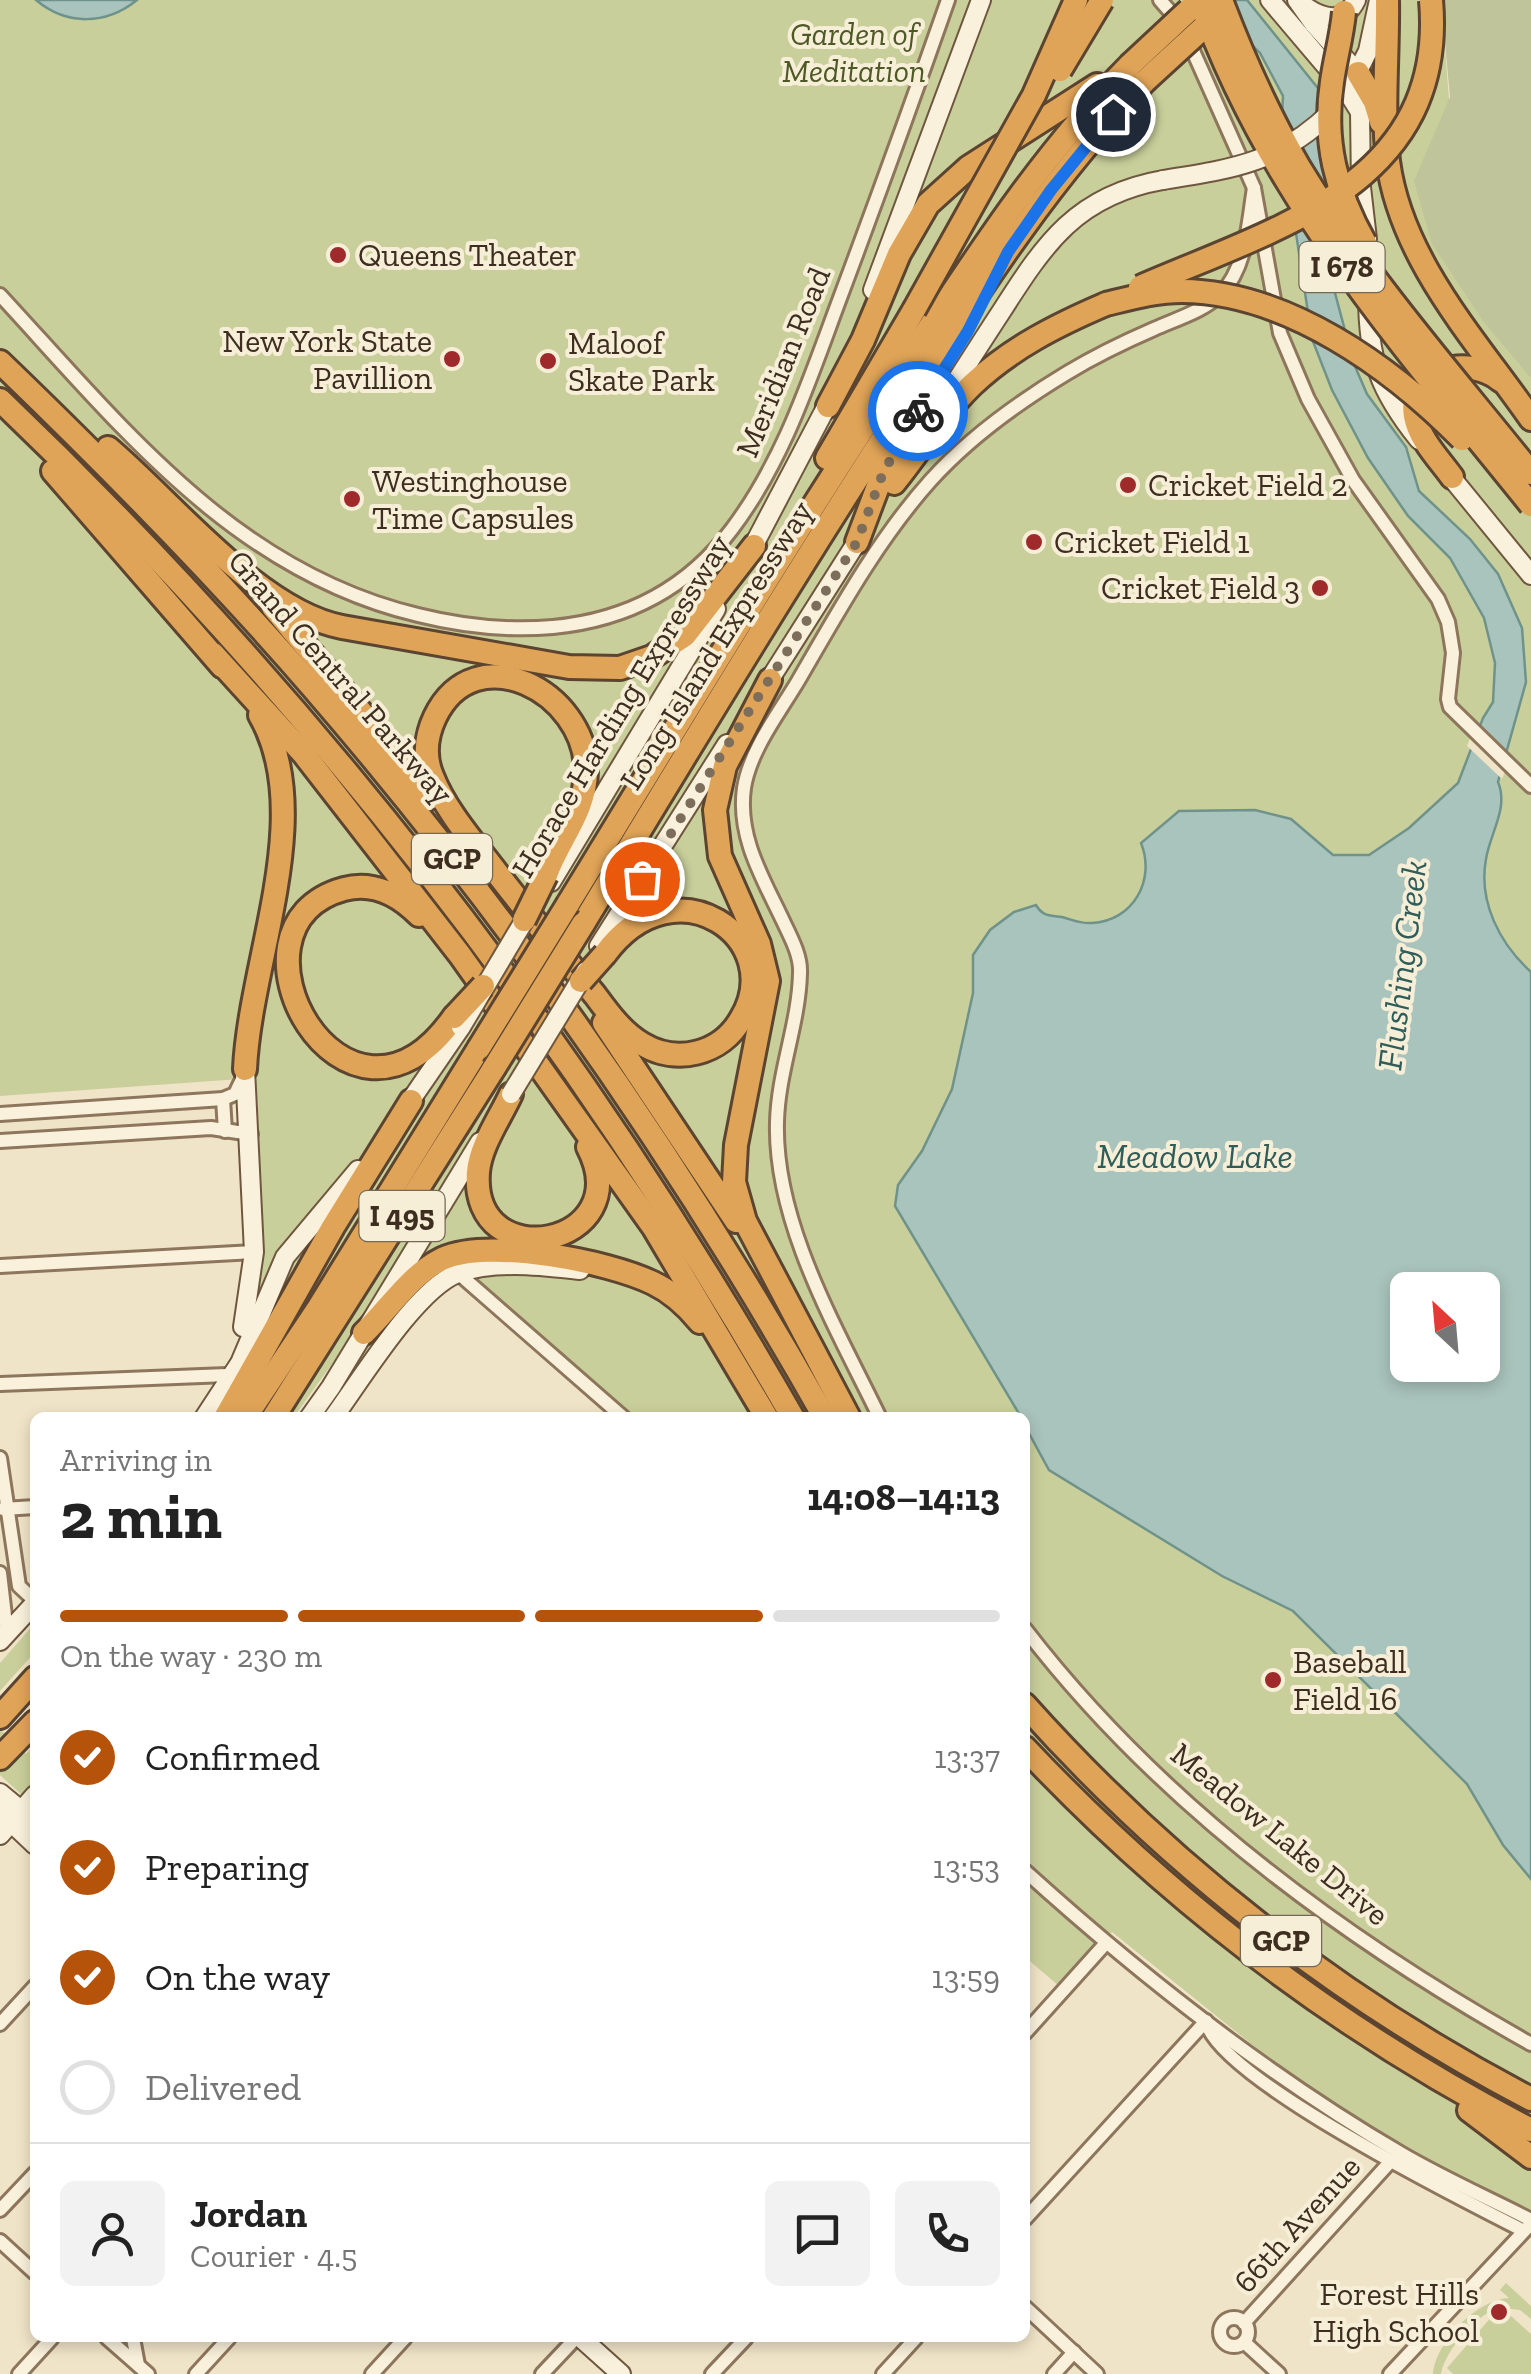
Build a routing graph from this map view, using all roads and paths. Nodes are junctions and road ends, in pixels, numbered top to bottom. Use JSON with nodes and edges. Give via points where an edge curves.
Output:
{"nodes":[{"id":1,"x":948,"y":0,"type":"edge"},
{"id":2,"x":981,"y":0,"type":"edge"},
{"id":3,"x":1076,"y":0,"type":"edge"},
{"id":4,"x":1102,"y":0,"type":"edge"},
{"id":5,"x":1160,"y":0,"type":"edge"},
{"id":6,"x":1200,"y":0,"type":"edge"},
{"id":7,"x":1221,"y":0,"type":"edge"},
{"id":8,"x":1236,"y":0,"type":"edge"},
{"id":9,"x":1270,"y":0,"type":"edge"},
{"id":10,"x":1343,"y":0,"type":"edge"},
{"id":11,"x":1356,"y":0,"type":"edge"},
{"id":12,"x":1379,"y":0,"type":"edge"},
{"id":13,"x":1387,"y":0,"type":"edge"},
{"id":14,"x":1431,"y":0,"type":"edge"},
{"id":15,"x":1297,"y":1,"type":"edge"},
{"id":16,"x":1137,"y":73,"type":"junction"},
{"id":17,"x":1352,"y":82,"type":"junction"},
{"id":18,"x":1387,"y":145,"type":"junction"},
{"id":19,"x":1254,"y":188,"type":"junction"},
{"id":20,"x":1008,"y":252,"type":"junction"},
{"id":21,"x":944,"y":260,"type":"junction"},
{"id":22,"x":1226,"y":286,"type":"junction"},
{"id":23,"x":0,"y":295,"type":"edge"},
{"id":24,"x":1274,"y":300,"type":"junction"},
{"id":25,"x":1106,"y":304,"type":"junction"},
{"id":26,"x":1415,"y":328,"type":"junction"},
{"id":27,"x":0,"y":359,"type":"edge"},
{"id":28,"x":0,"y":400,"type":"edge"},
{"id":29,"x":828,"y":406,"type":"junction"},
{"id":30,"x":0,"y":412,"type":"edge"},
{"id":31,"x":1528,"y":414,"type":"edge"},
{"id":32,"x":1531,"y":472,"type":"edge"},
{"id":33,"x":1452,"y":477,"type":"junction"},
{"id":34,"x":894,"y":484,"type":"junction"},
{"id":35,"x":1531,"y":507,"type":"edge"},
{"id":36,"x":857,"y":542,"type":"junction"},
{"id":37,"x":754,"y":546,"type":"junction"},
{"id":38,"x":220,"y":551,"type":"junction"},
{"id":39,"x":1531,"y":575,"type":"edge"},
{"id":40,"x":213,"y":654,"type":"junction"},
{"id":41,"x":770,"y":680,"type":"junction"},
{"id":42,"x":703,"y":684,"type":"junction"},
{"id":43,"x":1531,"y":786,"type":"edge"},
{"id":44,"x":469,"y":836,"type":"junction"},
{"id":45,"x":548,"y":878,"type":"junction"},
{"id":46,"x":524,"y":920,"type":"joint"},
{"id":47,"x":602,"y":950,"type":"junction"},
{"id":48,"x":564,"y":961,"type":"junction"},
{"id":49,"x":581,"y":981,"type":"joint"},
{"id":50,"x":485,"y":991,"type":"junction"},
{"id":51,"x":458,"y":1022,"type":"junction"},
{"id":52,"x":246,"y":1069,"type":"junction"},
{"id":53,"x":542,"y":1072,"type":"junction"},
{"id":54,"x":511,"y":1094,"type":"junction"},
{"id":55,"x":223,"y":1099,"type":"junction"},
{"id":56,"x":411,"y":1100,"type":"junction"},
{"id":57,"x":0,"y":1114,"type":"edge"},
{"id":58,"x":225,"y":1132,"type":"junction"},
{"id":59,"x":250,"y":1134,"type":"junction"},
{"id":60,"x":0,"y":1141,"type":"edge"},
{"id":61,"x":254,"y":1252,"type":"junction"},
{"id":62,"x":0,"y":1266,"type":"edge"},
{"id":63,"x":768,"y":1267,"type":"junction"},
{"id":64,"x":458,"y":1274,"type":"junction"},
{"id":65,"x":640,"y":1278,"type":"junction"},
{"id":66,"x":364,"y":1333,"type":"junction"},
{"id":67,"x":227,"y":1374,"type":"junction"},
{"id":68,"x":0,"y":1384,"type":"edge"},
{"id":69,"x":221,"y":1394,"type":"junction"},
{"id":70,"x":762,"y":1410,"type":"edge"},
{"id":71,"x":208,"y":1412,"type":"edge"},
{"id":72,"x":228,"y":1412,"type":"edge"},
{"id":73,"x":249,"y":1412,"type":"edge"},
{"id":74,"x":277,"y":1412,"type":"edge"},
{"id":75,"x":313,"y":1412,"type":"edge"},
{"id":76,"x":338,"y":1412,"type":"edge"},
{"id":77,"x":617,"y":1412,"type":"edge"},
{"id":78,"x":788,"y":1412,"type":"edge"},
{"id":79,"x":822,"y":1412,"type":"edge"},
{"id":80,"x":846,"y":1412,"type":"edge"},
{"id":81,"x":877,"y":1412,"type":"edge"},
{"id":82,"x":0,"y":1458,"type":"edge"},
{"id":83,"x":30,"y":1507,"type":"edge"},
{"id":84,"x":4,"y":1509,"type":"edge"},
{"id":85,"x":1,"y":1578,"type":"edge"},
{"id":86,"x":19,"y":1586,"type":"junction"},
{"id":87,"x":30,"y":1597,"type":"edge"},
{"id":88,"x":30,"y":1607,"type":"edge"},
{"id":89,"x":2,"y":1635,"type":"edge"},
{"id":90,"x":1030,"y":1635,"type":"edge"},
{"id":91,"x":30,"y":1684,"type":"edge"},
{"id":92,"x":1030,"y":1710,"type":"edge"},
{"id":93,"x":0,"y":1717,"type":"edge"},
{"id":94,"x":30,"y":1727,"type":"edge"},
{"id":95,"x":6,"y":1751,"type":"edge"},
{"id":96,"x":1030,"y":1753,"type":"edge"},
{"id":97,"x":0,"y":1793,"type":"edge"},
{"id":98,"x":14,"y":1820,"type":"edge"},
{"id":99,"x":1030,"y":1875,"type":"edge"},
{"id":100,"x":1106,"y":1943,"type":"junction"},
{"id":101,"x":30,"y":1991,"type":"edge"},
{"id":102,"x":1206,"y":2021,"type":"junction"},
{"id":103,"x":0,"y":2024,"type":"edge"},
{"id":104,"x":1030,"y":2027,"type":"edge"},
{"id":105,"x":1531,"y":2044,"type":"edge"},
{"id":106,"x":1442,"y":2049,"type":"junction"},
{"id":107,"x":1394,"y":2053,"type":"junction"},
{"id":108,"x":1531,"y":2084,"type":"edge"},
{"id":109,"x":1531,"y":2099,"type":"edge"},
{"id":110,"x":1531,"y":2130,"type":"edge"},
{"id":111,"x":1531,"y":2156,"type":"edge"},
{"id":112,"x":1390,"y":2162,"type":"junction"},
{"id":113,"x":30,"y":2178,"type":"edge"},
{"id":114,"x":0,"y":2210,"type":"edge"},
{"id":115,"x":1030,"y":2214,"type":"edge"},
{"id":116,"x":1528,"y":2225,"type":"edge"},
{"id":117,"x":0,"y":2242,"type":"edge"},
{"id":118,"x":30,"y":2269,"type":"edge"},
{"id":119,"x":1030,"y":2312,"type":"edge"},
{"id":120,"x":1244,"y":2323,"type":"junction"},
{"id":121,"x":48,"y":2342,"type":"edge"},
{"id":122,"x":112,"y":2342,"type":"edge"},
{"id":123,"x":134,"y":2342,"type":"edge"},
{"id":124,"x":225,"y":2342,"type":"edge"},
{"id":125,"x":402,"y":2342,"type":"edge"},
{"id":126,"x":574,"y":2342,"type":"edge"},
{"id":127,"x":583,"y":2342,"type":"edge"},
{"id":128,"x":742,"y":2342,"type":"edge"},
{"id":129,"x":912,"y":2342,"type":"edge"},
{"id":130,"x":1244,"y":2342,"type":"junction"},
{"id":131,"x":1074,"y":2352,"type":"junction"},
{"id":132,"x":143,"y":2370,"type":"edge"},
{"id":133,"x":19,"y":2374,"type":"edge"},
{"id":134,"x":196,"y":2374,"type":"edge"},
{"id":135,"x":372,"y":2374,"type":"edge"},
{"id":136,"x":542,"y":2374,"type":"edge"},
{"id":137,"x":620,"y":2374,"type":"edge"},
{"id":138,"x":712,"y":2374,"type":"edge"},
{"id":139,"x":883,"y":2374,"type":"edge"},
{"id":140,"x":1054,"y":2374,"type":"edge"},
{"id":141,"x":1098,"y":2374,"type":"edge"},
{"id":142,"x":1279,"y":2374,"type":"edge"},
{"id":143,"x":1390,"y":2374,"type":"edge"}],
"edges":[{"from":1,"to":23,"type":"street","name":"Meridian Road","via":[[804,394],[767,476],[695,571],[616,615],[543,628],[470,625],[389,608],[290,566],[182,486]]},
{"from":2,"to":29,"type":"main road","name":"Horace Harding Expressway"},
{"from":3,"to":21,"type":"highway","bridge":true,"via":[[1040,84]]},
{"from":4,"to":21,"type":"highway","bridge":true},
{"from":5,"to":19,"type":"street","via":[[1181,24]]},
{"from":6,"to":16,"type":"highway","name":"Long Island Expressway","number":"I 495","bridge":true},
{"from":6,"to":35,"type":"highway","number":"I 678","bridge":true,"via":[[1239,96],[1300,206]]},
{"from":7,"to":26,"type":"highway","number":"I 678","bridge":true,"via":[[1298,164]]},
{"from":8,"to":16,"type":"highway","name":"Long Island Expressway","number":"I 495","bridge":true},
{"from":9,"to":17,"type":"main road"},
{"from":10,"to":26,"type":"highway","bridge":true,"via":[[1329,107],[1335,174],[1352,220]]},
{"from":11,"to":15,"type":"main road","via":[[1348,12],[1330,18]]},
{"from":12,"to":17,"type":"main road","via":[[1368,51]]},
{"from":13,"to":18,"type":"highway"},
{"from":14,"to":25,"type":"highway","bridge":true,"via":[[1420,90],[1400,132],[1370,170],[1306,214]]},
{"from":15,"to":17,"type":"main road"},
{"from":16,"to":20,"type":"highway","name":"Long Island Expressway","number":"I 495"},
{"from":16,"to":29,"type":"highway","via":[[969,166],[937,194],[898,254],[864,340]]},
{"from":16,"to":42,"type":"highway","name":"Long Island Expressway","number":"I 495","via":[[1055,147],[986,242]]},
{"from":17,"to":18,"type":"highway","via":[[1375,102]]},
{"from":17,"to":33,"type":"main road","via":[[1361,120],[1374,367],[1398,412]]},
{"from":17,"to":34,"type":"main road","bridge":true,"via":[[1332,112],[1294,143],[1256,162],[1132,186],[1056,232]]},
{"from":18,"to":31,"type":"highway","via":[[1397,201],[1415,248]]},
{"from":19,"to":22,"type":"street","via":[[1244,252]]},
{"from":19,"to":24,"type":"street"},
{"from":20,"to":36,"type":"highway","via":[[891,456]]},
{"from":20,"to":74,"type":"highway","name":"Long Island Expressway","number":"I 495","bridge":true,"via":[[870,458]]},
{"from":21,"to":42,"type":"highway","bridge":true,"via":[[737,606]]},
{"from":22,"to":24,"type":"street"},
{"from":22,"to":81,"type":"street","via":[[1202,307],[1103,352],[1030,396],[934,477],[884,541],[768,731],[745,782],[748,844],[800,964],[777,1120],[778,1166],[799,1241]]},
{"from":24,"to":43,"type":"street","via":[[1280,334],[1316,413],[1448,622],[1450,707]]},
{"from":25,"to":34,"type":"highway","via":[[1038,336],[984,375]]},
{"from":25,"to":35,"type":"highway","bridge":true,"via":[[1199,292],[1253,304],[1320,332],[1403,384]]},
{"from":26,"to":32,"type":"highway","number":"I 678","bridge":true},
{"from":27,"to":38,"type":"highway"},
{"from":27,"to":79,"type":"highway","name":"Grand Central Parkway","number":"GCP","via":[[236,600],[434,836],[642,1118]]},
{"from":28,"to":78,"type":"highway","name":"Grand Central Parkway","number":"GCP","via":[[219,624],[392,828],[599,1105],[684,1233]]},
{"from":29,"to":37,"type":"main road","name":"Horace Harding Expressway"},
{"from":30,"to":40,"type":"highway"},
{"from":31,"to":33,"type":"highway","via":[[1486,370],[1458,366],[1431,377],[1416,398],[1415,414]]},
{"from":33,"to":39,"type":"main road"},
{"from":34,"to":36,"type":"main road"},
{"from":36,"to":41,"type":"main road"},
{"from":37,"to":38,"type":"highway","via":[[684,635],[641,662],[598,670],[316,622]]},
{"from":37,"to":45,"type":"main road","name":"Horace Harding Expressway"},
{"from":38,"to":44,"type":"highway"},
{"from":40,"to":50,"type":"highway","via":[[354,816]]},
{"from":40,"to":52,"type":"highway","via":[[264,723],[284,790]]},
{"from":41,"to":47,"type":"main road"},
{"from":41,"to":63,"type":"highway","via":[[725,766],[714,819],[720,856],[767,972],[733,1172],[745,1221]]},
{"from":42,"to":73,"type":"highway","name":"Long Island Expressway","number":"I 495","bridge":true},
{"from":44,"to":45,"type":"highway","via":[[431,775],[432,724],[448,698],[476,680],[528,682],[566,714],[586,757],[581,806]]},
{"from":44,"to":48,"type":"highway"},
{"from":45,"to":46,"type":"highway","bridge":true},
{"from":46,"to":50,"type":"main road","name":"Horace Harding Expressway","bridge":true},
{"from":47,"to":48,"type":"highway","via":[[645,917],[673,910],[702,913],[728,928],[747,958],[747,1009],[731,1033],[708,1049],[662,1052],[623,1030]]},
{"from":47,"to":49,"type":"highway","bridge":true},
{"from":48,"to":63,"type":"highway"},
{"from":49,"to":54,"type":"main road","bridge":true},
{"from":50,"to":51,"type":"highway","bridge":true},
{"from":50,"to":51,"type":"highway","via":[[420,916],[389,892],[370,886],[340,890],[303,916],[290,946],[292,992],[304,1022],[330,1052],[368,1066],[398,1063]]},
{"from":50,"to":53,"type":"highway"},
{"from":51,"to":56,"type":"main road"},
{"from":52,"to":55,"type":"street","via":[[239,1088]]},
{"from":52,"to":59,"type":"main road"},
{"from":53,"to":54,"type":"highway","via":[[590,1150],[597,1176],[589,1211],[560,1236],[516,1236],[492,1220],[482,1203],[480,1164]]},
{"from":53,"to":70,"type":"highway","via":[[669,1251]]},
{"from":54,"to":66,"type":"main road"},
{"from":55,"to":57,"type":"street"},
{"from":55,"to":58,"type":"street"},
{"from":56,"to":69,"type":"main road","via":[[285,1257]]},
{"from":56,"to":72,"type":"highway"},
{"from":58,"to":59,"type":"street"},
{"from":58,"to":60,"type":"street"},
{"from":59,"to":61,"type":"main road"},
{"from":61,"to":62,"type":"street"},
{"from":61,"to":67,"type":"main road","via":[[245,1322]]},
{"from":63,"to":80,"type":"highway"},
{"from":64,"to":65,"type":"main road","via":[[514,1266]]},
{"from":64,"to":76,"type":"main road","via":[[423,1299]]},
{"from":64,"to":77,"type":"street"},
{"from":65,"to":66,"type":"highway","via":[[516,1251],[470,1251],[428,1267]]},
{"from":65,"to":70,"type":"highway","via":[[690,1310]]},
{"from":66,"to":75,"type":"main road"},
{"from":67,"to":68,"type":"street"},
{"from":67,"to":69,"type":"main road"},
{"from":69,"to":71,"type":"main road"},
{"from":82,"to":84,"type":"street"},
{"from":83,"to":84,"type":"street"},
{"from":84,"to":86,"type":"street"},
{"from":85,"to":86,"type":"street"},
{"from":85,"to":89,"type":"street"},
{"from":86,"to":87,"type":"street"},
{"from":88,"to":89,"type":"main road"},
{"from":90,"to":105,"type":"street","name":"Meadow Lake Drive","via":[[1124,1740],[1265,1866],[1452,2000]]},
{"from":91,"to":93,"type":"highway"},
{"from":92,"to":106,"type":"highway","number":"GCP","via":[[1124,1808],[1224,1896],[1320,1970]]},
{"from":94,"to":95,"type":"highway"},
{"from":96,"to":107,"type":"highway","number":"GCP","via":[[1191,1905]]},
{"from":97,"to":98,"type":"main road"},
{"from":99,"to":100,"type":"street"},
{"from":100,"to":102,"type":"street"},
{"from":100,"to":104,"type":"street"},
{"from":101,"to":103,"type":"street"},
{"from":102,"to":112,"type":"street","via":[[1227,2055]]},
{"from":102,"to":115,"type":"street"},
{"from":102,"to":116,"type":"street","via":[[1403,2155]]},
{"from":106,"to":108,"type":"highway"},
{"from":106,"to":109,"type":"highway","number":"GCP"},
{"from":107,"to":110,"type":"highway","number":"GCP"},
{"from":107,"to":111,"type":"highway"},
{"from":112,"to":116,"type":"street"},
{"from":112,"to":120,"type":"street","name":"66th Avenue"},
{"from":113,"to":114,"type":"street"},
{"from":116,"to":143,"type":"street"},
{"from":117,"to":118,"type":"street"},
{"from":119,"to":131,"type":"street"},
{"from":120,"to":130,"type":"street"},
{"from":120,"to":130,"type":"street","via":[[1227,2320],[1220,2332],[1231,2346]]},
{"from":121,"to":133,"type":"street"},
{"from":122,"to":132,"type":"street"},
{"from":123,"to":132,"type":"street"},
{"from":124,"to":134,"type":"street"},
{"from":125,"to":135,"type":"street"},
{"from":126,"to":136,"type":"street"},
{"from":127,"to":137,"type":"main road"},
{"from":128,"to":138,"type":"street"},
{"from":129,"to":139,"type":"street"},
{"from":130,"to":142,"type":"street"},
{"from":131,"to":140,"type":"street"},
{"from":131,"to":141,"type":"street"}]}
